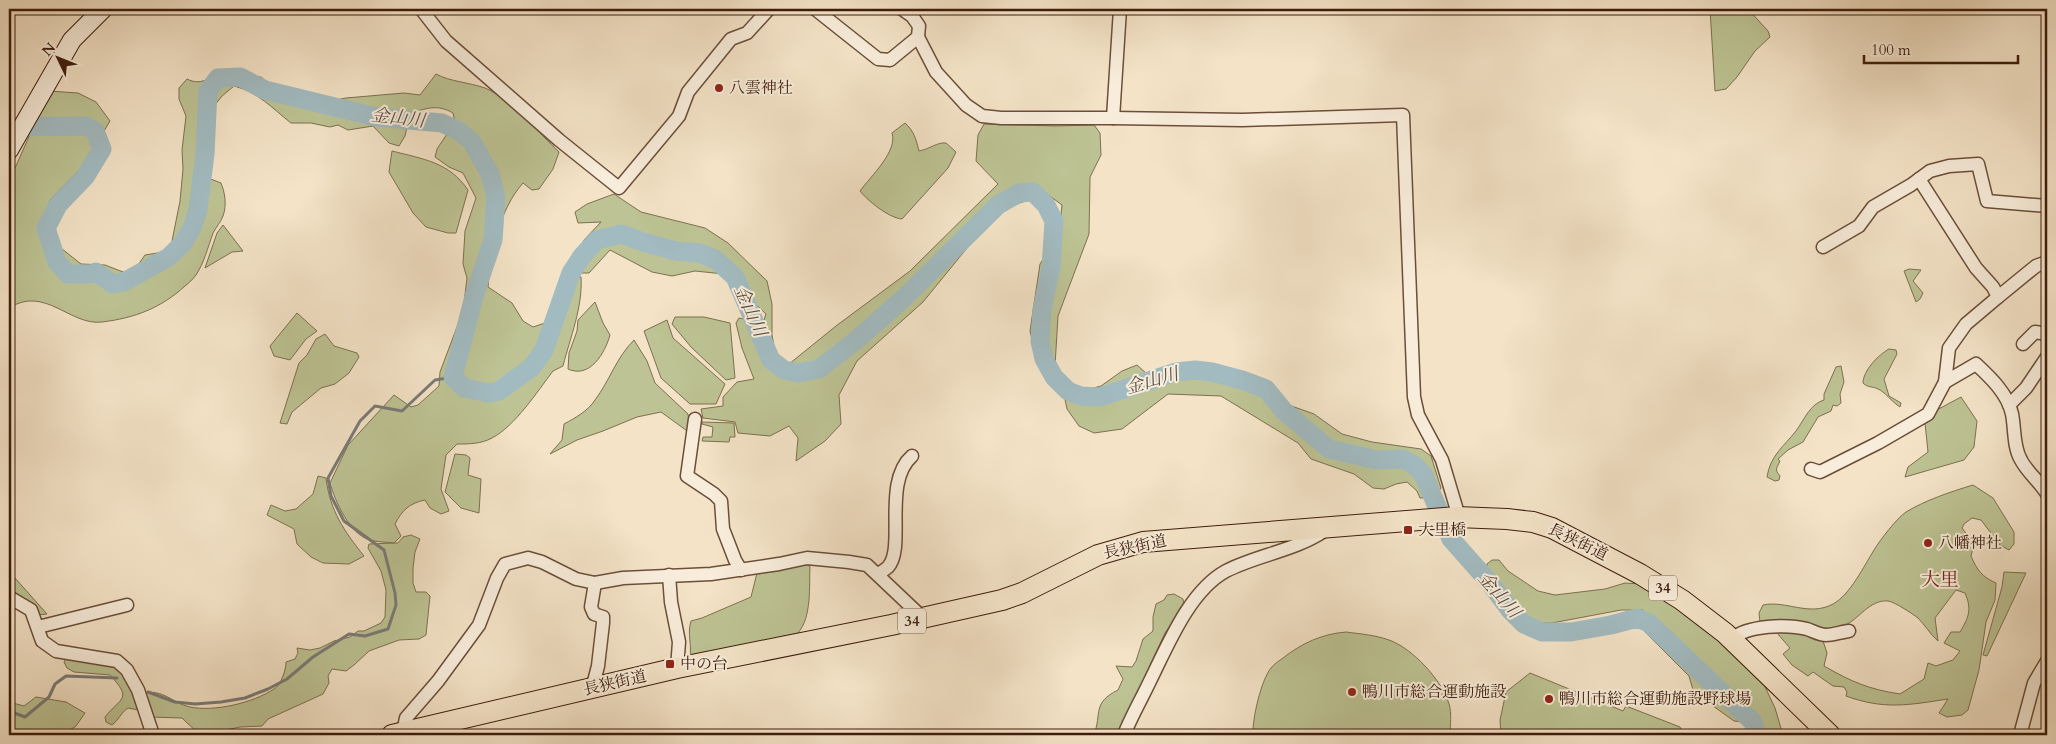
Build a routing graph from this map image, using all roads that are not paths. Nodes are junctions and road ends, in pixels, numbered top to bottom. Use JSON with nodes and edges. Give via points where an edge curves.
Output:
{"nodes":[{"id":1,"x":103,"y":9,"type":"edge"},
{"id":2,"x":420,"y":9,"type":"edge"},
{"id":3,"x":769,"y":9,"type":"edge"},
{"id":4,"x":815,"y":9,"type":"edge"},
{"id":5,"x":902,"y":9,"type":"edge"},
{"id":6,"x":1120,"y":9,"type":"edge"},
{"id":7,"x":918,"y":37,"type":"junction"},
{"id":8,"x":1113,"y":118,"type":"junction"},
{"id":9,"x":13,"y":142,"type":"edge"},
{"id":10,"x":1919,"y":179,"type":"junction"},
{"id":11,"x":2047,"y":206,"type":"edge"},
{"id":12,"x":1823,"y":247,"type":"dead end"},
{"id":13,"x":2047,"y":262,"type":"edge"},
{"id":14,"x":1998,"y":297,"type":"junction"},
{"id":15,"x":2047,"y":334,"type":"edge"},
{"id":16,"x":2023,"y":344,"type":"dead end"},
{"id":17,"x":2047,"y":357,"type":"edge"},
{"id":18,"x":1945,"y":382,"type":"junction"},
{"id":19,"x":2009,"y":405,"type":"junction"},
{"id":20,"x":695,"y":419,"type":"dead end"},
{"id":21,"x":912,"y":456,"type":"dead end"},
{"id":22,"x":1811,"y":469,"type":"dead end"},
{"id":23,"x":2047,"y":494,"type":"edge"},
{"id":24,"x":1458,"y":517,"type":"junction"},
{"id":25,"x":1331,"y":527,"type":"junction"},
{"id":26,"x":741,"y":570,"type":"junction"},
{"id":27,"x":878,"y":574,"type":"junction"},
{"id":28,"x":669,"y":576,"type":"junction"},
{"id":29,"x":594,"y":583,"type":"junction"},
{"id":30,"x":9,"y":597,"type":"edge"},
{"id":31,"x":127,"y":605,"type":"dead end"},
{"id":32,"x":923,"y":618,"type":"junction"},
{"id":33,"x":38,"y":627,"type":"junction"},
{"id":34,"x":1849,"y":631,"type":"dead end"},
{"id":35,"x":1732,"y":639,"type":"junction"},
{"id":36,"x":2047,"y":662,"type":"edge"},
{"id":37,"x":677,"y":668,"type":"junction"},
{"id":38,"x":592,"y":689,"type":"junction"},
{"id":39,"x":397,"y":734,"type":"edge"},
{"id":40,"x":153,"y":735,"type":"edge"},
{"id":41,"x":1124,"y":735,"type":"edge"},
{"id":42,"x":1830,"y":735,"type":"edge"},
{"id":43,"x":2020,"y":735,"type":"edge"}],
"edges":[{"from":1,"to":9,"type":"main road","via":[[72,40]]},
{"from":2,"to":3,"type":"street","via":[[446,41],[619,188],[679,116],[688,92],[731,39],[747,33]]},
{"from":4,"to":7,"type":"street","via":[[878,59],[890,60]]},
{"from":5,"to":7,"type":"street","via":[[919,26]]},
{"from":6,"to":8,"type":"street"},
{"from":7,"to":8,"type":"street","via":[[936,72],[966,105],[982,116]]},
{"from":8,"to":24,"type":"street","via":[[1242,120],[1403,115],[1414,397],[1418,415],[1442,460]]},
{"from":10,"to":11,"type":"street","via":[[1930,171],[1949,166],[1978,164],[1987,202]]},
{"from":10,"to":12,"type":"street","via":[[1873,207],[1859,226]]},
{"from":10,"to":14,"type":"street"},
{"from":13,"to":14,"type":"street","via":[[2036,266]]},
{"from":14,"to":18,"type":"street","via":[[1966,324],[1949,348]]},
{"from":15,"to":16,"type":"street","via":[[2035,332]]},
{"from":17,"to":19,"type":"street","via":[[2026,388]]},
{"from":18,"to":19,"type":"street","via":[[1976,364]]},
{"from":18,"to":22,"type":"street","via":[[1928,414],[1820,472]]},
{"from":19,"to":23,"type":"street","via":[[2021,460]]},
{"from":20,"to":26,"type":"street","via":[[686,476],[721,501],[723,529]]},
{"from":21,"to":27,"type":"street","via":[[903,467],[896,496],[892,558],[888,567]]},
{"from":24,"to":25,"type":"main road","name":"長狭街道","number":"34"},
{"from":24,"to":35,"type":"main road","name":"長狭街道","number":"34","via":[[1524,521],[1557,529],[1682,600]]},
{"from":25,"to":32,"type":"main road","name":"長狭街道","number":"34","via":[[1159,540],[1126,546],[1090,558],[1012,597]]},
{"from":25,"to":41,"type":"street","via":[[1289,549],[1234,567],[1205,587],[1174,633]]},
{"from":26,"to":27,"type":"street","via":[[807,558],[867,565]]},
{"from":26,"to":28,"type":"street"},
{"from":27,"to":32,"type":"street"},
{"from":28,"to":29,"type":"street"},
{"from":28,"to":37,"type":"street","via":[[679,642]]},
{"from":29,"to":38,"type":"street","via":[[591,607],[594,614],[603,617],[603,623]]},
{"from":29,"to":39,"type":"street","via":[[576,579],[528,558],[505,564],[480,625],[406,718]]},
{"from":30,"to":33,"type":"street","via":[[30,610]]},
{"from":31,"to":33,"type":"street"},
{"from":32,"to":37,"type":"main road","name":"長狭街道","number":"34"},
{"from":33,"to":40,"type":"street","via":[[42,641],[57,652],[116,660],[127,670],[138,690]]},
{"from":34,"to":35,"type":"street","via":[[1824,635],[1785,626],[1748,630]]},
{"from":35,"to":42,"type":"main road","name":"長狭街道","number":"34"},
{"from":36,"to":43,"type":"street","via":[[2034,683]]},
{"from":37,"to":38,"type":"main road","name":"長狭街道","number":"34"},
{"from":38,"to":39,"type":"main road","name":"長狭街道","number":"34"}]}
